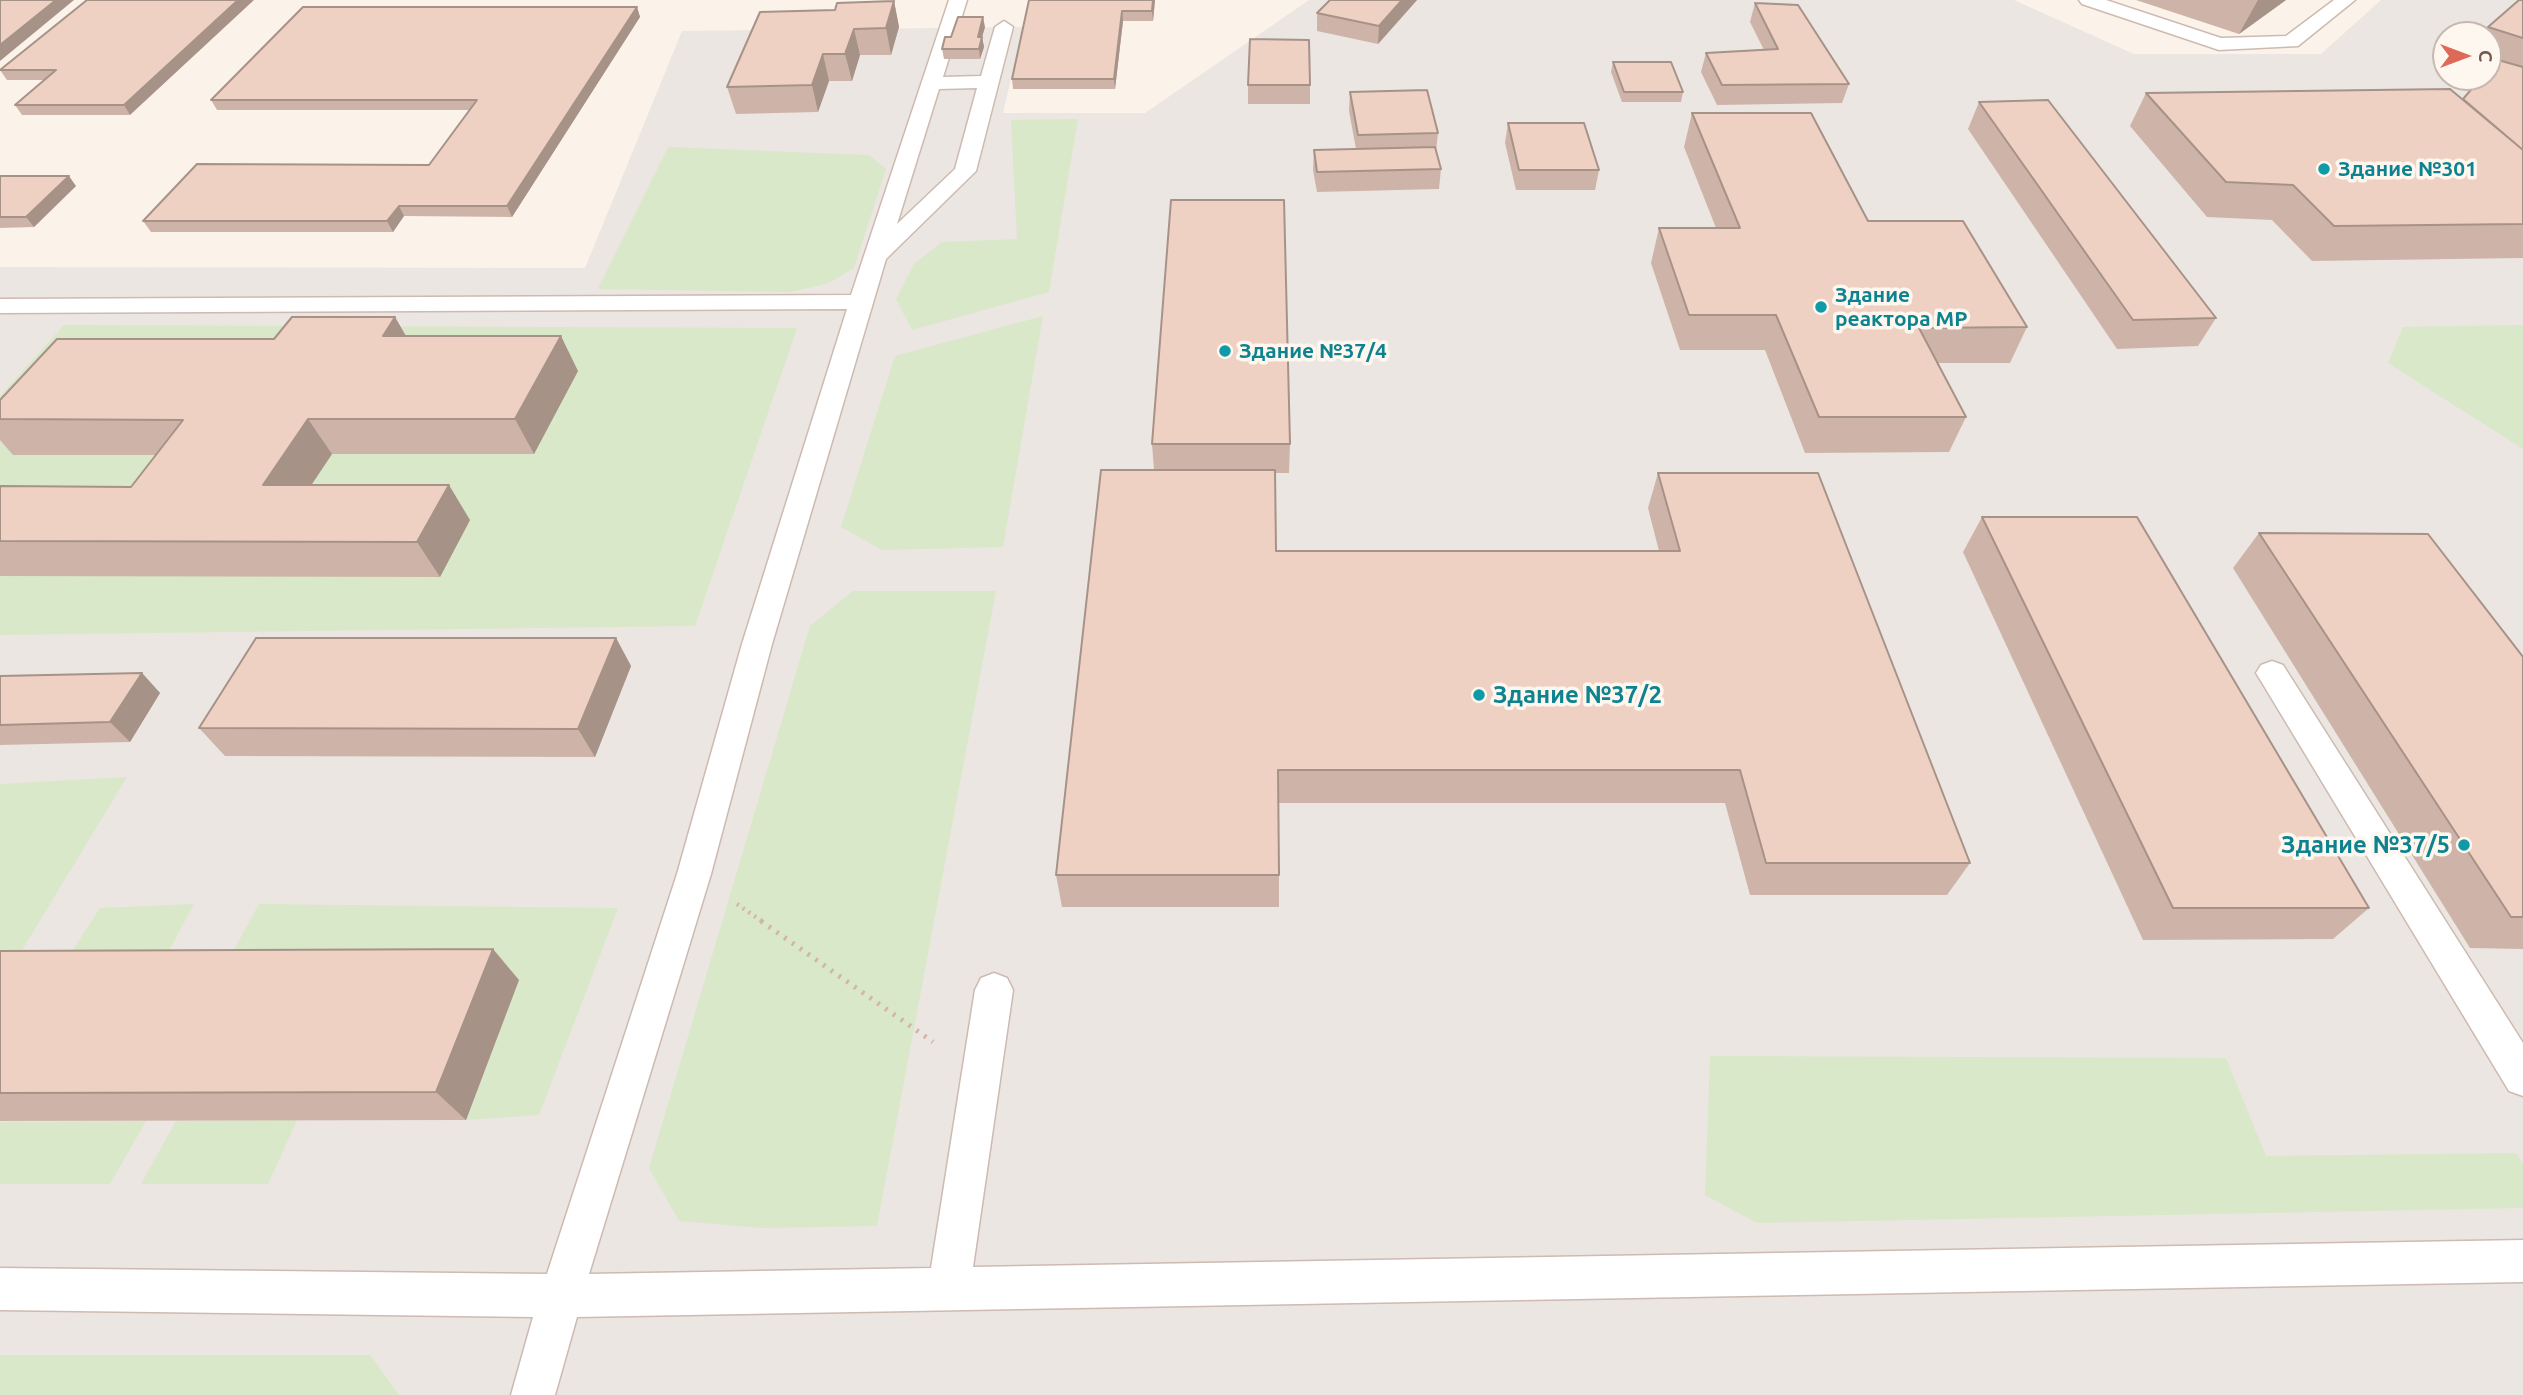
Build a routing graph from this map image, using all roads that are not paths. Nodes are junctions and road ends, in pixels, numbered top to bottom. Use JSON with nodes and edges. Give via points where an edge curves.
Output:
{"nodes":[{"id":1,"x":958,"y":0,"type":"edge"},
{"id":2,"x":2088,"y":0,"type":"edge"},
{"id":3,"x":2346,"y":0,"type":"edge"},
{"id":4,"x":1004,"y":27,"type":"dead end"},
{"id":5,"x":989,"y":82,"type":"junction"},
{"id":6,"x":927,"y":98,"type":"junction"},
{"id":7,"x":875,"y":258,"type":"junction"},
{"id":8,"x":861,"y":302,"type":"junction"},
{"id":9,"x":0,"y":306,"type":"edge"},
{"id":10,"x":2272,"y":673,"type":"dead end"},
{"id":11,"x":994,"y":990,"type":"dead end"},
{"id":12,"x":2518,"y":1061,"type":"edge"},
{"id":13,"x":2523,"y":1261,"type":"edge"},
{"id":14,"x":0,"y":1289,"type":"edge"},
{"id":15,"x":949,"y":1289,"type":"junction"},
{"id":16,"x":561,"y":1296,"type":"junction"},
{"id":17,"x":533,"y":1395,"type":"edge"}],
"edges":[{"from":1,"to":6,"type":"lane"},
{"from":2,"to":3,"type":"lane","via":[[2218,44],[2291,42]]},
{"from":4,"to":5,"type":"lane"},
{"from":5,"to":6,"type":"lane"},
{"from":5,"to":7,"type":"lane","via":[[965,171]]},
{"from":6,"to":7,"type":"lane"},
{"from":7,"to":8,"type":"lane"},
{"from":8,"to":9,"type":"lane"},
{"from":8,"to":16,"type":"lane","via":[[757,644],[694,874]]},
{"from":10,"to":12,"type":"lane"},
{"from":11,"to":15,"type":"lane"},
{"from":13,"to":15,"type":"lane"},
{"from":14,"to":16,"type":"lane"},
{"from":15,"to":16,"type":"lane"},
{"from":16,"to":17,"type":"lane"}]}
